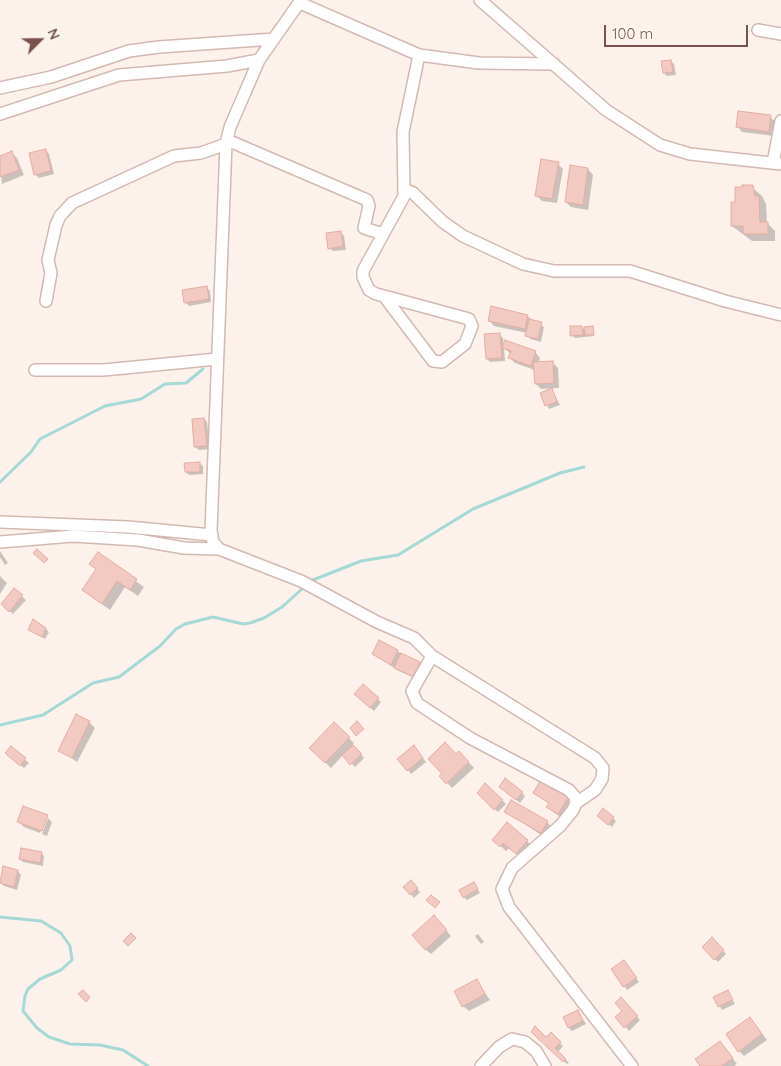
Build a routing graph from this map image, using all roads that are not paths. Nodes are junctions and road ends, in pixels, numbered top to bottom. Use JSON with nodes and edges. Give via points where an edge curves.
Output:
{"nodes":[{"id":1,"x":480,"y":0,"type":"edge"},
{"id":2,"x":301,"y":2,"type":"edge"},
{"id":3,"x":758,"y":30,"type":"dead end"},
{"id":4,"x":781,"y":34,"type":"edge"},
{"id":5,"x":274,"y":40,"type":"junction"},
{"id":6,"x":419,"y":55,"type":"junction"},
{"id":7,"x":260,"y":60,"type":"junction"},
{"id":8,"x":554,"y":64,"type":"junction"},
{"id":9,"x":0,"y":88,"type":"edge"},
{"id":10,"x":0,"y":114,"type":"edge"},
{"id":11,"x":781,"y":120,"type":"edge"},
{"id":12,"x":226,"y":142,"type":"junction"},
{"id":13,"x":777,"y":164,"type":"edge"},
{"id":14,"x":404,"y":189,"type":"junction"},
{"id":15,"x":383,"y":234,"type":"junction"},
{"id":16,"x":384,"y":296,"type":"junction"},
{"id":17,"x":46,"y":301,"type":"dead end"},
{"id":18,"x":781,"y":315,"type":"edge"},
{"id":19,"x":217,"y":359,"type":"junction"},
{"id":20,"x":35,"y":370,"type":"dead end"},
{"id":21,"x":0,"y":522,"type":"edge"},
{"id":22,"x":212,"y":536,"type":"junction"},
{"id":23,"x":0,"y":542,"type":"edge"},
{"id":24,"x":219,"y":549,"type":"junction"},
{"id":25,"x":432,"y":656,"type":"junction"},
{"id":26,"x":576,"y":803,"type":"junction"},
{"id":27,"x":481,"y":1066,"type":"edge"},
{"id":28,"x":545,"y":1066,"type":"edge"},
{"id":29,"x":632,"y":1066,"type":"edge"}],
"edges":[{"from":1,"to":8,"type":"street"},
{"from":2,"to":5,"type":"street"},
{"from":2,"to":6,"type":"street"},
{"from":3,"to":4,"type":"street"},
{"from":5,"to":7,"type":"street"},
{"from":5,"to":9,"type":"street","via":[[129,52],[51,77]]},
{"from":6,"to":8,"type":"street","via":[[479,63]]},
{"from":6,"to":14,"type":"street","via":[[402,132]]},
{"from":7,"to":10,"type":"street","via":[[119,75]]},
{"from":7,"to":12,"type":"street"},
{"from":8,"to":13,"type":"street","via":[[606,110],[660,145],[690,154]]},
{"from":11,"to":13,"type":"street"},
{"from":12,"to":15,"type":"street","via":[[367,200],[370,206],[364,228]]},
{"from":12,"to":17,"type":"street","via":[[201,153],[174,156],[72,203],[60,216],[54,233],[48,260],[51,272]]},
{"from":12,"to":19,"type":"street"},
{"from":14,"to":15,"type":"street","via":[[404,196]]},
{"from":14,"to":18,"type":"street","via":[[463,236],[523,264],[554,271],[630,271]]},
{"from":15,"to":16,"type":"street","via":[[363,271],[363,277],[369,290]]},
{"from":16,"to":16,"type":"street","via":[[469,319],[472,326],[464,344],[442,362],[433,361]]},
{"from":19,"to":20,"type":"street","via":[[104,370]]},
{"from":19,"to":22,"type":"street"},
{"from":21,"to":22,"type":"street","via":[[128,527]]},
{"from":22,"to":24,"type":"street"},
{"from":23,"to":24,"type":"street","via":[[73,536]]},
{"from":24,"to":25,"type":"street","via":[[315,588],[414,638]]},
{"from":25,"to":26,"type":"street","via":[[412,691],[417,703],[470,738],[569,790]]},
{"from":25,"to":26,"type":"street","via":[[595,758],[603,768],[602,779],[595,790]]},
{"from":26,"to":29,"type":"street","via":[[560,826],[512,868],[502,888],[509,907]]},
{"from":27,"to":28,"type":"street","via":[[499,1046],[512,1039],[525,1042],[536,1051]]}]}
